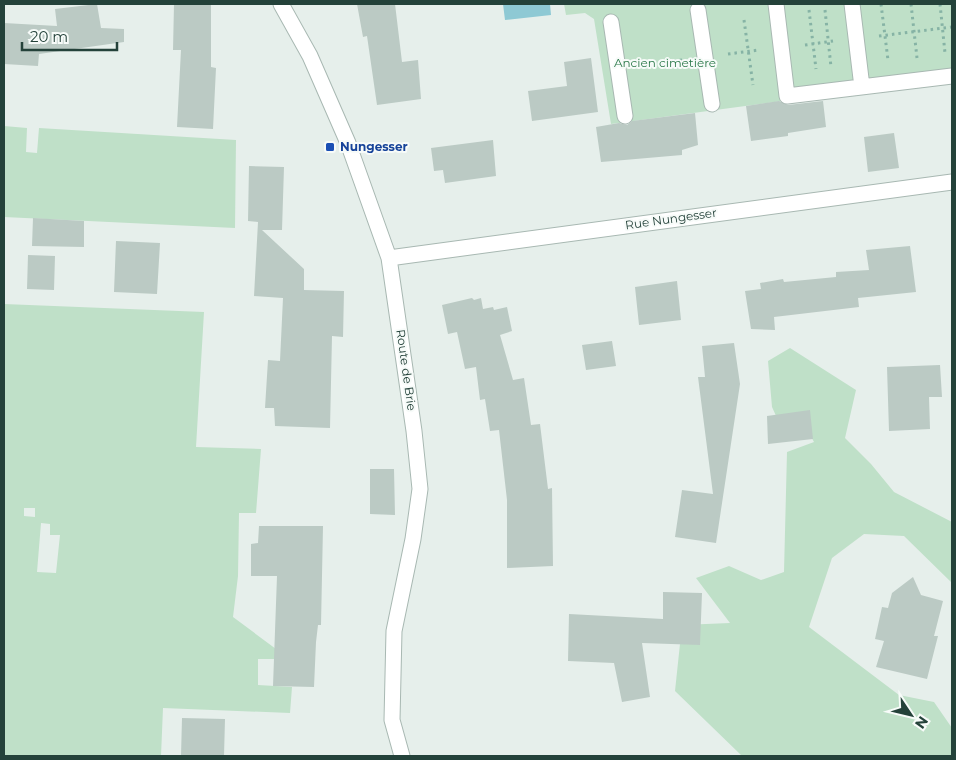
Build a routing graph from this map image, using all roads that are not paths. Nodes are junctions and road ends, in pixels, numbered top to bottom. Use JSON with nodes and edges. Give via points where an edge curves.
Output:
{"nodes":[{"id":1,"x":281,"y":4,"type":"edge"},
{"id":2,"x":776,"y":4,"type":"edge"},
{"id":3,"x":852,"y":4,"type":"edge"},
{"id":4,"x":698,"y":10,"type":"dead end"},
{"id":5,"x":611,"y":22,"type":"dead end"},
{"id":6,"x":952,"y":76,"type":"edge"},
{"id":7,"x":862,"y":87,"type":"junction"},
{"id":8,"x":712,"y":104,"type":"dead end"},
{"id":9,"x":625,"y":116,"type":"dead end"},
{"id":10,"x":952,"y":182,"type":"edge"},
{"id":11,"x":389,"y":258,"type":"junction"},
{"id":12,"x":402,"y":756,"type":"edge"}],
"edges":[{"from":1,"to":11,"type":"street","name":"Route de Brie","via":[[310,56],[348,143]]},
{"from":2,"to":7,"type":"street","via":[[786,96]]},
{"from":3,"to":7,"type":"street"},
{"from":4,"to":8,"type":"street"},
{"from":5,"to":9,"type":"street"},
{"from":6,"to":7,"type":"street"},
{"from":10,"to":11,"type":"street","name":"Rue Nungesser"},
{"from":11,"to":12,"type":"street","name":"Route de Brie","via":[[420,489],[394,630],[392,720]]}]}
